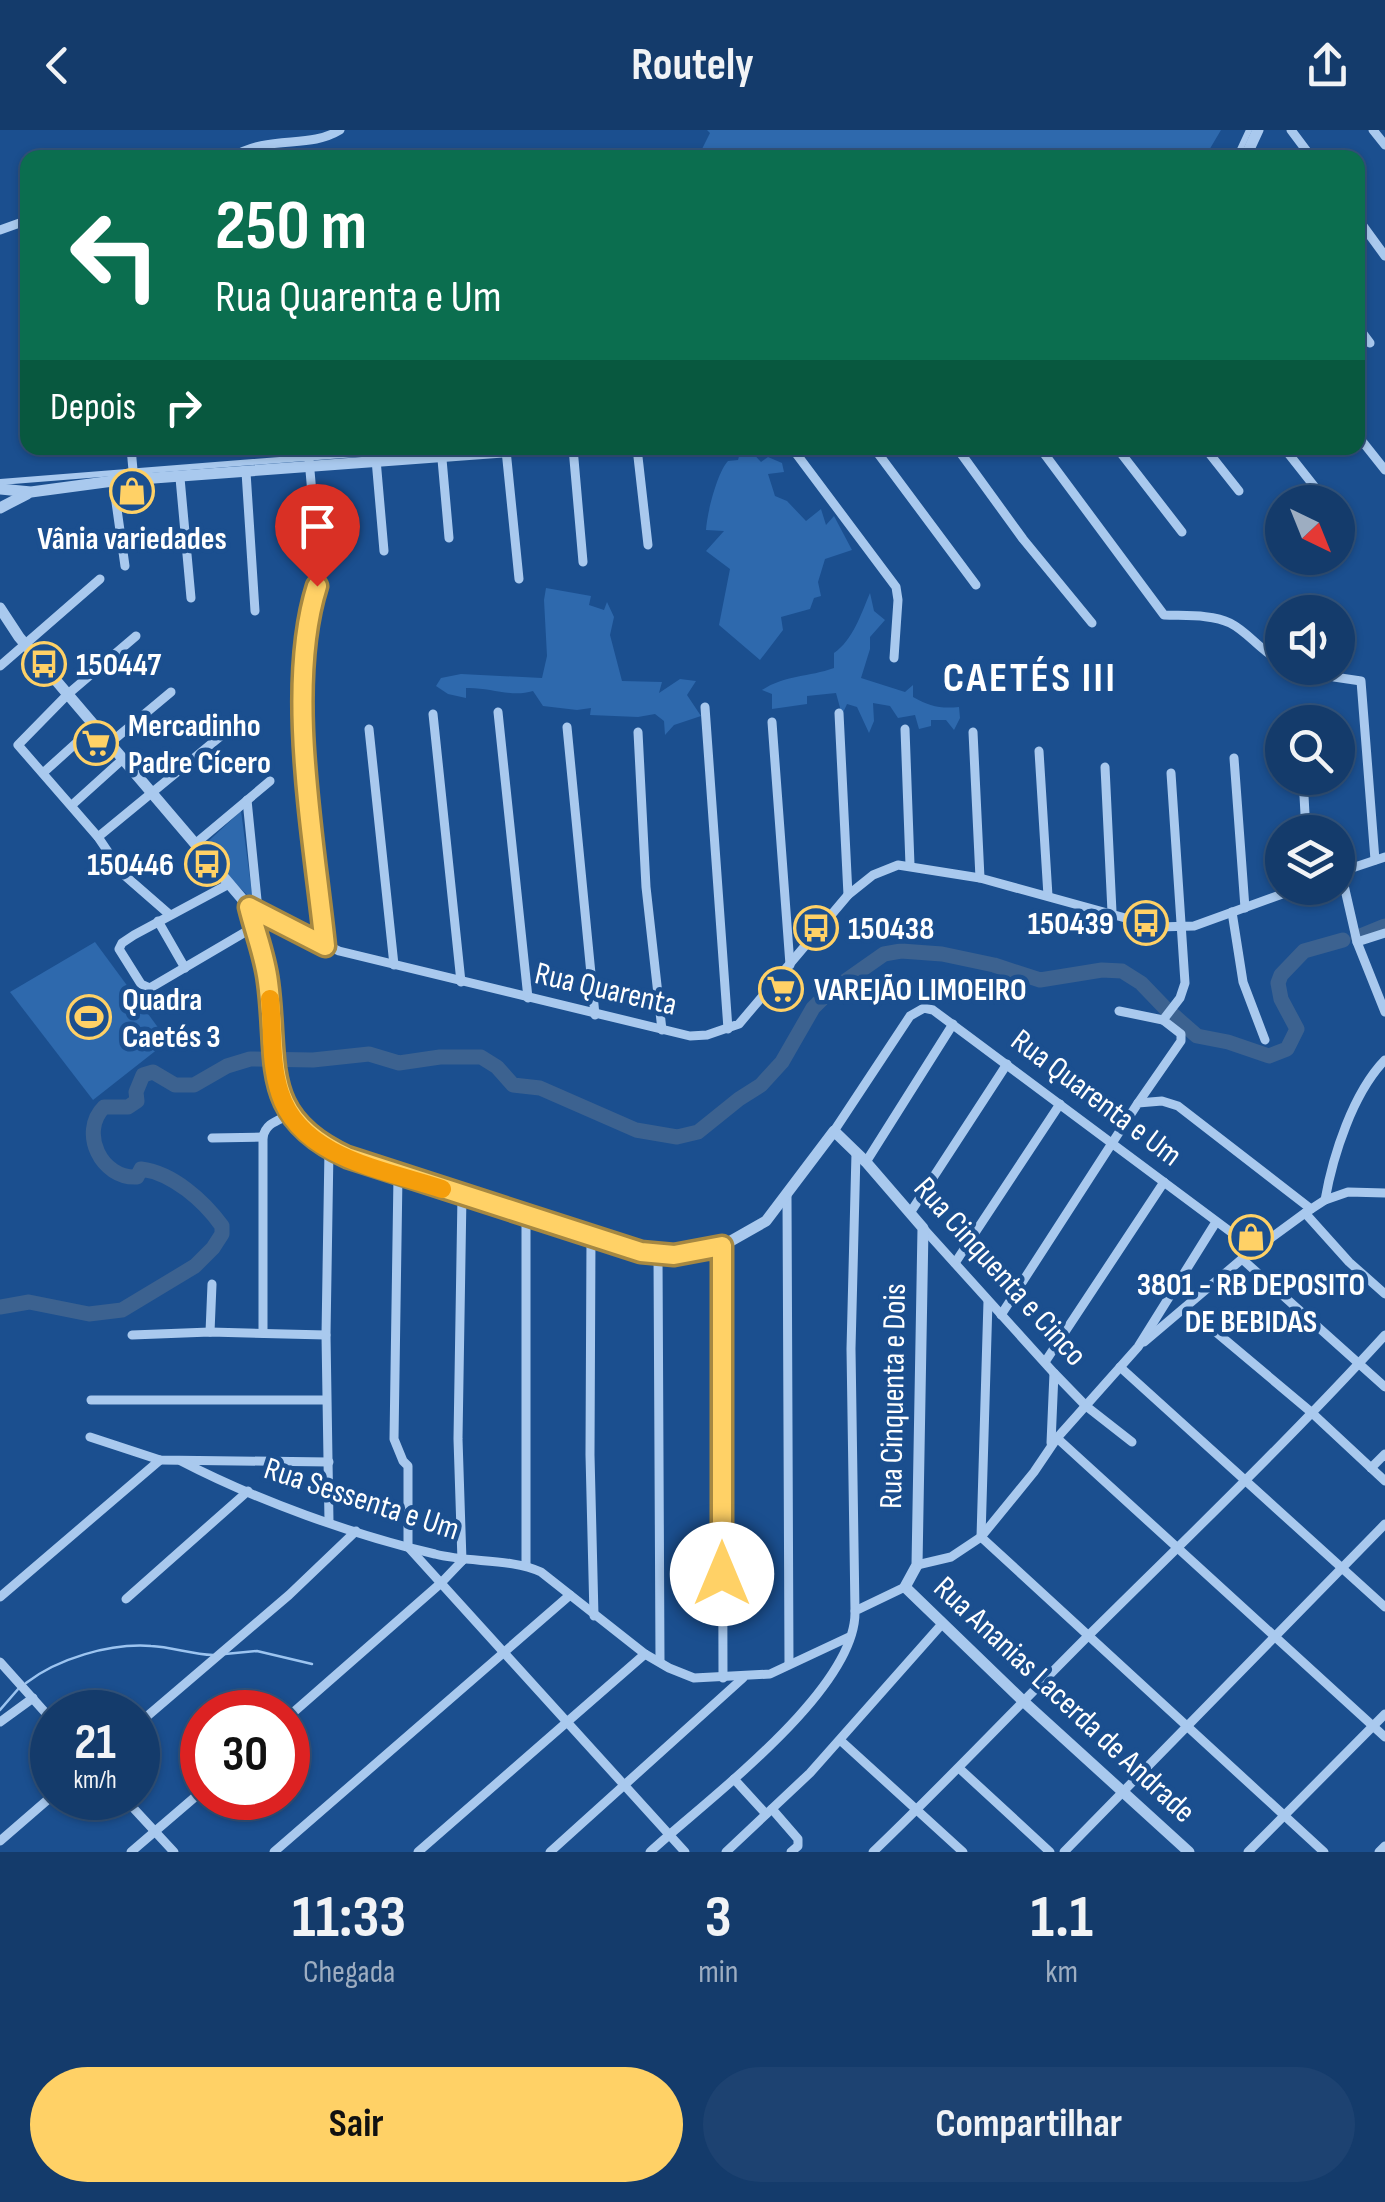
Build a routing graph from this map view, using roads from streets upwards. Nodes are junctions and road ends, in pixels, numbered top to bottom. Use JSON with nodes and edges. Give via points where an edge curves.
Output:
{"nodes":[{"id":1,"x":340,"y":130,"type":"edge"},
{"id":2,"x":1373,"y":130,"type":"edge"},
{"id":3,"x":1385,"y":145,"type":"edge"},
{"id":4,"x":245,"y":150,"type":"edge"},
{"id":5,"x":1365,"y":229,"type":"edge"},
{"id":6,"x":1385,"y":256,"type":"edge"},
{"id":7,"x":1365,"y":337,"type":"edge"},
{"id":8,"x":1370,"y":344,"type":"dead end"},
{"id":9,"x":1365,"y":445,"type":"edge"},
{"id":10,"x":132,"y":455,"type":"edge"},
{"id":11,"x":358,"y":455,"type":"edge"},
{"id":12,"x":375,"y":455,"type":"edge"},
{"id":13,"x":440,"y":455,"type":"edge"},
{"id":14,"x":507,"y":455,"type":"edge"},
{"id":15,"x":573,"y":455,"type":"edge"},
{"id":16,"x":638,"y":455,"type":"edge"},
{"id":17,"x":797,"y":455,"type":"edge"},
{"id":18,"x":879,"y":455,"type":"edge"},
{"id":19,"x":962,"y":455,"type":"edge"},
{"id":20,"x":1045,"y":455,"type":"edge"},
{"id":21,"x":1123,"y":455,"type":"edge"},
{"id":22,"x":1210,"y":455,"type":"edge"},
{"id":23,"x":1290,"y":455,"type":"edge"},
{"id":24,"x":309,"y":458,"type":"edge"},
{"id":25,"x":1385,"y":470,"type":"edge"},
{"id":26,"x":246,"y":472,"type":"junction"},
{"id":27,"x":134,"y":477,"type":"junction"},
{"id":28,"x":180,"y":478,"type":"junction"},
{"id":29,"x":112,"y":482,"type":"junction"},
{"id":30,"x":1313,"y":485,"type":"edge"},
{"id":31,"x":0,"y":486,"type":"edge"},
{"id":32,"x":1238,"y":491,"type":"dead end"},
{"id":33,"x":32,"y":492,"type":"junction"},
{"id":34,"x":0,"y":508,"type":"edge"},
{"id":35,"x":1182,"y":532,"type":"dead end"},
{"id":36,"x":449,"y":538,"type":"dead end"},
{"id":37,"x":648,"y":545,"type":"dead end"},
{"id":38,"x":384,"y":552,"type":"dead end"},
{"id":39,"x":583,"y":562,"type":"dead end"},
{"id":40,"x":125,"y":566,"type":"dead end"},
{"id":41,"x":100,"y":578,"type":"dead end"},
{"id":42,"x":519,"y":579,"type":"dead end"},
{"id":43,"x":976,"y":585,"type":"dead end"},
{"id":44,"x":192,"y":598,"type":"dead end"},
{"id":45,"x":0,"y":608,"type":"edge"},
{"id":46,"x":255,"y":611,"type":"dead end"},
{"id":47,"x":0,"y":622,"type":"edge"},
{"id":48,"x":1092,"y":623,"type":"dead end"},
{"id":49,"x":136,"y":636,"type":"dead end"},
{"id":50,"x":22,"y":640,"type":"junction"},
{"id":51,"x":1265,"y":652,"type":"edge"},
{"id":52,"x":894,"y":658,"type":"dead end"},
{"id":53,"x":0,"y":666,"type":"edge"},
{"id":54,"x":1355,"y":680,"type":"edge"},
{"id":55,"x":172,"y":692,"type":"dead end"},
{"id":56,"x":68,"y":694,"type":"junction"},
{"id":57,"x":706,"y":708,"type":"dead end"},
{"id":58,"x":498,"y":712,"type":"dead end"},
{"id":59,"x":839,"y":713,"type":"dead end"},
{"id":60,"x":433,"y":714,"type":"dead end"},
{"id":61,"x":772,"y":722,"type":"dead end"},
{"id":62,"x":96,"y":726,"type":"junction"},
{"id":63,"x":233,"y":726,"type":"dead end"},
{"id":64,"x":566,"y":727,"type":"dead end"},
{"id":65,"x":369,"y":729,"type":"dead end"},
{"id":66,"x":905,"y":729,"type":"dead end"},
{"id":67,"x":638,"y":732,"type":"dead end"},
{"id":68,"x":973,"y":732,"type":"dead end"},
{"id":69,"x":110,"y":743,"type":"junction"},
{"id":70,"x":1040,"y":751,"type":"dead end"},
{"id":71,"x":1234,"y":758,"type":"dead end"},
{"id":72,"x":123,"y":759,"type":"junction"},
{"id":73,"x":1105,"y":767,"type":"dead end"},
{"id":74,"x":43,"y":773,"type":"junction"},
{"id":75,"x":1172,"y":773,"type":"dead end"},
{"id":76,"x":270,"y":781,"type":"dead end"},
{"id":77,"x":152,"y":793,"type":"junction"},
{"id":78,"x":248,"y":800,"type":"junction"},
{"id":79,"x":72,"y":805,"type":"junction"},
{"id":80,"x":98,"y":837,"type":"junction"},
{"id":81,"x":195,"y":844,"type":"junction"},
{"id":82,"x":1380,"y":858,"type":"edge"},
{"id":83,"x":910,"y":865,"type":"junction"},
{"id":84,"x":1355,"y":867,"type":"edge"},
{"id":85,"x":980,"y":878,"type":"junction"},
{"id":86,"x":230,"y":884,"type":"junction"},
{"id":87,"x":848,"y":895,"type":"junction"},
{"id":88,"x":1048,"y":896,"type":"junction"},
{"id":89,"x":1265,"y":901,"type":"edge"},
{"id":90,"x":1348,"y":905,"type":"edge"},
{"id":91,"x":1246,"y":908,"type":"junction"},
{"id":92,"x":1112,"y":912,"type":"junction"},
{"id":93,"x":1232,"y":912,"type":"junction"},
{"id":94,"x":170,"y":914,"type":"junction"},
{"id":95,"x":253,"y":915,"type":"junction"},
{"id":96,"x":158,"y":921,"type":"junction"},
{"id":97,"x":1181,"y":928,"type":"junction"},
{"id":98,"x":1385,"y":934,"type":"edge"},
{"id":99,"x":1357,"y":942,"type":"junction"},
{"id":100,"x":325,"y":946,"type":"junction"},
{"id":101,"x":394,"y":965,"type":"junction"},
{"id":102,"x":790,"y":965,"type":"junction"},
{"id":103,"x":185,"y":968,"type":"junction"},
{"id":104,"x":461,"y":982,"type":"junction"},
{"id":105,"x":528,"y":998,"type":"junction"},
{"id":106,"x":1119,"y":1011,"type":"dead end"},
{"id":107,"x":1385,"y":1012,"type":"edge"},
{"id":108,"x":595,"y":1015,"type":"junction"},
{"id":109,"x":1164,"y":1020,"type":"junction"},
{"id":110,"x":954,"y":1024,"type":"junction"},
{"id":111,"x":662,"y":1030,"type":"junction"},
{"id":112,"x":728,"y":1030,"type":"junction"},
{"id":113,"x":1265,"y":1040,"type":"dead end"},
{"id":114,"x":1385,"y":1060,"type":"edge"},
{"id":115,"x":1007,"y":1064,"type":"junction"},
{"id":116,"x":1138,"y":1103,"type":"junction"},
{"id":117,"x":1060,"y":1104,"type":"junction"},
{"id":118,"x":289,"y":1115,"type":"junction"},
{"id":119,"x":834,"y":1131,"type":"junction"},
{"id":120,"x":212,"y":1138,"type":"dead end"},
{"id":121,"x":263,"y":1138,"type":"junction"},
{"id":122,"x":1113,"y":1142,"type":"junction"},
{"id":123,"x":328,"y":1149,"type":"junction"},
{"id":124,"x":861,"y":1157,"type":"junction"},
{"id":125,"x":398,"y":1175,"type":"junction"},
{"id":126,"x":1164,"y":1182,"type":"junction"},
{"id":127,"x":1385,"y":1193,"type":"edge"},
{"id":128,"x":1373,"y":1194,"type":"junction"},
{"id":129,"x":462,"y":1195,"type":"junction"},
{"id":130,"x":787,"y":1196,"type":"junction"},
{"id":131,"x":1326,"y":1200,"type":"junction"},
{"id":132,"x":1385,"y":1205,"type":"edge"},
{"id":133,"x":1309,"y":1211,"type":"junction"},
{"id":134,"x":910,"y":1212,"type":"junction"},
{"id":135,"x":526,"y":1215,"type":"junction"},
{"id":136,"x":1216,"y":1222,"type":"junction"},
{"id":137,"x":923,"y":1228,"type":"junction"},
{"id":138,"x":591,"y":1237,"type":"junction"},
{"id":139,"x":722,"y":1246,"type":"junction"},
{"id":140,"x":1254,"y":1250,"type":"junction"},
{"id":141,"x":658,"y":1255,"type":"junction"},
{"id":142,"x":1242,"y":1259,"type":"junction"},
{"id":143,"x":955,"y":1263,"type":"junction"},
{"id":144,"x":212,"y":1284,"type":"dead end"},
{"id":145,"x":1385,"y":1294,"type":"edge"},
{"id":146,"x":988,"y":1302,"type":"junction"},
{"id":147,"x":1186,"y":1308,"type":"junction"},
{"id":148,"x":1001,"y":1315,"type":"junction"},
{"id":149,"x":210,"y":1332,"type":"junction"},
{"id":150,"x":262,"y":1333,"type":"junction"},
{"id":151,"x":132,"y":1335,"type":"dead end"},
{"id":152,"x":326,"y":1335,"type":"junction"},
{"id":153,"x":1385,"y":1335,"type":"edge"},
{"id":154,"x":1138,"y":1347,"type":"junction"},
{"id":155,"x":1045,"y":1362,"type":"junction"},
{"id":156,"x":1360,"y":1362,"type":"junction"},
{"id":157,"x":1120,"y":1367,"type":"junction"},
{"id":158,"x":1054,"y":1373,"type":"junction"},
{"id":159,"x":1385,"y":1387,"type":"edge"},
{"id":160,"x":91,"y":1400,"type":"dead end"},
{"id":161,"x":326,"y":1400,"type":"junction"},
{"id":162,"x":1086,"y":1406,"type":"junction"},
{"id":163,"x":1310,"y":1412,"type":"junction"},
{"id":164,"x":90,"y":1438,"type":"dead end"},
{"id":165,"x":1054,"y":1442,"type":"junction"},
{"id":166,"x":1132,"y":1442,"type":"dead end"},
{"id":167,"x":1385,"y":1454,"type":"edge"},
{"id":168,"x":160,"y":1460,"type":"junction"},
{"id":169,"x":181,"y":1461,"type":"junction"},
{"id":170,"x":329,"y":1462,"type":"junction"},
{"id":171,"x":1372,"y":1468,"type":"junction"},
{"id":172,"x":1246,"y":1479,"type":"junction"},
{"id":173,"x":1385,"y":1481,"type":"edge"},
{"id":174,"x":248,"y":1490,"type":"junction"},
{"id":175,"x":330,"y":1522,"type":"junction"},
{"id":176,"x":1385,"y":1524,"type":"edge"},
{"id":177,"x":356,"y":1532,"type":"junction"},
{"id":178,"x":981,"y":1537,"type":"junction"},
{"id":179,"x":408,"y":1548,"type":"junction"},
{"id":180,"x":1176,"y":1549,"type":"junction"},
{"id":181,"x":462,"y":1560,"type":"junction"},
{"id":182,"x":526,"y":1565,"type":"junction"},
{"id":183,"x":916,"y":1565,"type":"junction"},
{"id":184,"x":1343,"y":1567,"type":"junction"},
{"id":185,"x":441,"y":1583,"type":"junction"},
{"id":186,"x":905,"y":1586,"type":"junction"},
{"id":187,"x":570,"y":1595,"type":"junction"},
{"id":188,"x":0,"y":1597,"type":"edge"},
{"id":189,"x":126,"y":1599,"type":"dead end"},
{"id":190,"x":1385,"y":1607,"type":"edge"},
{"id":191,"x":855,"y":1610,"type":"junction"},
{"id":192,"x":594,"y":1616,"type":"junction"},
{"id":193,"x":942,"y":1624,"type":"junction"},
{"id":194,"x":1275,"y":1636,"type":"junction"},
{"id":195,"x":849,"y":1637,"type":"junction"},
{"id":196,"x":1087,"y":1637,"type":"junction"},
{"id":197,"x":504,"y":1653,"type":"junction"},
{"id":198,"x":646,"y":1654,"type":"junction"},
{"id":199,"x":660,"y":1661,"type":"junction"},
{"id":200,"x":0,"y":1662,"type":"edge"},
{"id":201,"x":790,"y":1664,"type":"junction"},
{"id":202,"x":723,"y":1678,"type":"junction"},
{"id":203,"x":742,"y":1678,"type":"junction"},
{"id":204,"x":30,"y":1695,"type":"edge"},
{"id":205,"x":30,"y":1697,"type":"edge"},
{"id":206,"x":310,"y":1698,"type":"edge"},
{"id":207,"x":1023,"y":1701,"type":"junction"},
{"id":208,"x":160,"y":1705,"type":"edge"},
{"id":209,"x":1385,"y":1714,"type":"edge"},
{"id":210,"x":0,"y":1722,"type":"edge"},
{"id":211,"x":568,"y":1722,"type":"junction"},
{"id":212,"x":1186,"y":1725,"type":"junction"},
{"id":213,"x":1373,"y":1726,"type":"junction"},
{"id":214,"x":1385,"y":1736,"type":"edge"},
{"id":215,"x":840,"y":1740,"type":"junction"},
{"id":216,"x":960,"y":1769,"type":"junction"},
{"id":217,"x":734,"y":1779,"type":"junction"},
{"id":218,"x":624,"y":1784,"type":"junction"},
{"id":219,"x":1121,"y":1792,"type":"junction"},
{"id":220,"x":180,"y":1810,"type":"edge"},
{"id":221,"x":917,"y":1810,"type":"junction"},
{"id":222,"x":769,"y":1812,"type":"junction"},
{"id":223,"x":30,"y":1815,"type":"edge"},
{"id":224,"x":1283,"y":1816,"type":"junction"},
{"id":225,"x":145,"y":1820,"type":"edge"},
{"id":226,"x":156,"y":1831,"type":"junction"},
{"id":227,"x":669,"y":1834,"type":"junction"},
{"id":228,"x":0,"y":1841,"type":"edge"},
{"id":229,"x":1385,"y":1846,"type":"edge"},
{"id":230,"x":131,"y":1852,"type":"edge"},
{"id":231,"x":174,"y":1852,"type":"edge"},
{"id":232,"x":274,"y":1852,"type":"edge"},
{"id":233,"x":418,"y":1852,"type":"edge"},
{"id":234,"x":550,"y":1852,"type":"edge"},
{"id":235,"x":650,"y":1852,"type":"edge"},
{"id":236,"x":685,"y":1852,"type":"edge"},
{"id":237,"x":726,"y":1852,"type":"edge"},
{"id":238,"x":790,"y":1852,"type":"edge"},
{"id":239,"x":873,"y":1852,"type":"edge"},
{"id":240,"x":963,"y":1852,"type":"edge"},
{"id":241,"x":1050,"y":1852,"type":"edge"},
{"id":242,"x":1064,"y":1852,"type":"edge"},
{"id":243,"x":1189,"y":1852,"type":"edge"},
{"id":244,"x":1248,"y":1852,"type":"edge"},
{"id":245,"x":1324,"y":1852,"type":"edge"},
{"id":246,"x":1379,"y":1852,"type":"edge"}],
"edges":[{"from":1,"to":4,"type":"street"},
{"from":2,"to":3,"type":"street"},
{"from":5,"to":6,"type":"street"},
{"from":7,"to":8,"type":"street"},
{"from":9,"to":25,"type":"street"},
{"from":10,"to":27,"type":"street"},
{"from":11,"to":24,"type":"street"},
{"from":12,"to":38,"type":"street"},
{"from":13,"to":36,"type":"street"},
{"from":14,"to":42,"type":"street"},
{"from":15,"to":39,"type":"street"},
{"from":16,"to":37,"type":"street"},
{"from":17,"to":52,"type":"street","via":[[896,587]]},
{"from":18,"to":43,"type":"street"},
{"from":19,"to":48,"type":"street"},
{"from":20,"to":51,"type":"street","via":[[1164,615],[1220,619]]},
{"from":21,"to":35,"type":"street"},
{"from":22,"to":32,"type":"street"},
{"from":23,"to":30,"type":"street"},
{"from":24,"to":26,"type":"street"},
{"from":24,"to":27,"type":"street"},
{"from":24,"to":100,"type":"street","via":[[319,572],[304,648],[304,740]]},
{"from":26,"to":28,"type":"street"},
{"from":26,"to":46,"type":"street"},
{"from":27,"to":28,"type":"street"},
{"from":27,"to":29,"type":"street"},
{"from":27,"to":31,"type":"street"},
{"from":28,"to":44,"type":"street"},
{"from":29,"to":33,"type":"street"},
{"from":29,"to":40,"type":"street"},
{"from":31,"to":33,"type":"street"},
{"from":33,"to":34,"type":"street"},
{"from":41,"to":50,"type":"street"},
{"from":45,"to":50,"type":"street","name":"Rua Quarenta"},
{"from":47,"to":50,"type":"street","name":"Rua Quarenta"},
{"from":49,"to":56,"type":"street"},
{"from":50,"to":53,"type":"street"},
{"from":50,"to":56,"type":"street","name":"Rua Quarenta"},
{"from":54,"to":82,"type":"street","via":[[1361,681]]},
{"from":55,"to":69,"type":"street"},
{"from":56,"to":62,"type":"street","name":"Rua Quarenta"},
{"from":56,"to":74,"type":"street","via":[[19,742]]},
{"from":57,"to":112,"type":"street"},
{"from":58,"to":105,"type":"street"},
{"from":59,"to":87,"type":"street"},
{"from":60,"to":104,"type":"street"},
{"from":61,"to":102,"type":"street"},
{"from":62,"to":69,"type":"street","name":"Rua Quarenta"},
{"from":62,"to":74,"type":"street"},
{"from":63,"to":77,"type":"street"},
{"from":64,"to":108,"type":"street"},
{"from":65,"to":101,"type":"street"},
{"from":66,"to":83,"type":"street"},
{"from":67,"to":111,"type":"street"},
{"from":68,"to":85,"type":"street"},
{"from":69,"to":72,"type":"street","name":"Rua Quarenta"},
{"from":70,"to":88,"type":"street"},
{"from":71,"to":91,"type":"street"},
{"from":72,"to":77,"type":"street","name":"Rua Quarenta"},
{"from":72,"to":79,"type":"street"},
{"from":73,"to":92,"type":"street"},
{"from":74,"to":79,"type":"street"},
{"from":75,"to":97,"type":"street"},
{"from":76,"to":78,"type":"street"},
{"from":77,"to":80,"type":"street"},
{"from":77,"to":81,"type":"street","name":"Rua Quarenta"},
{"from":78,"to":81,"type":"street"},
{"from":78,"to":95,"type":"street"},
{"from":79,"to":80,"type":"street"},
{"from":80,"to":94,"type":"street","via":[[123,874]]},
{"from":81,"to":86,"type":"street","name":"Rua Quarenta"},
{"from":82,"to":84,"type":"street"},
{"from":83,"to":85,"type":"street"},
{"from":83,"to":87,"type":"street","via":[[874,875]]},
{"from":85,"to":88,"type":"street"},
{"from":86,"to":94,"type":"street"},
{"from":86,"to":95,"type":"street","name":"Rua Quarenta"},
{"from":87,"to":102,"type":"street"},
{"from":88,"to":92,"type":"street"},
{"from":89,"to":91,"type":"street"},
{"from":90,"to":99,"type":"street"},
{"from":91,"to":93,"type":"street"},
{"from":92,"to":97,"type":"street"},
{"from":93,"to":97,"type":"street"},
{"from":93,"to":113,"type":"street","via":[[1244,982]]},
{"from":94,"to":96,"type":"street"},
{"from":95,"to":100,"type":"street","name":"Rua Quarenta"},
{"from":95,"to":103,"type":"street"},
{"from":95,"to":118,"type":"street","via":[[268,979],[276,1075]]},
{"from":96,"to":103,"type":"street"},
{"from":96,"to":103,"type":"street","via":[[119,949],[144,987]]},
{"from":97,"to":109,"type":"street","via":[[1185,983]]},
{"from":98,"to":99,"type":"street"},
{"from":99,"to":107,"type":"street"},
{"from":100,"to":101,"type":"street","name":"Rua Quarenta"},
{"from":101,"to":104,"type":"street","name":"Rua Quarenta"},
{"from":102,"to":112,"type":"street","via":[[754,1010]]},
{"from":104,"to":105,"type":"street","name":"Rua Quarenta"},
{"from":105,"to":108,"type":"street","name":"Rua Quarenta"},
{"from":106,"to":109,"type":"street"},
{"from":108,"to":111,"type":"street","name":"Rua Quarenta"},
{"from":109,"to":116,"type":"street","via":[[1181,1041]]},
{"from":110,"to":115,"type":"street","name":"Rua Quarenta e Um"},
{"from":110,"to":119,"type":"street","name":"Rua Quarenta e Um","via":[[924,1008],[910,1016]]},
{"from":110,"to":124,"type":"street"},
{"from":111,"to":112,"type":"street","name":"Rua Quarenta","via":[[690,1036]]},
{"from":114,"to":131,"type":"street","via":[[1360,1090]]},
{"from":115,"to":117,"type":"street","name":"Rua Quarenta e Um"},
{"from":115,"to":134,"type":"street"},
{"from":116,"to":122,"type":"street"},
{"from":116,"to":133,"type":"street","via":[[1178,1106]]},
{"from":117,"to":122,"type":"street","name":"Rua Quarenta e Um"},
{"from":117,"to":143,"type":"street"},
{"from":118,"to":121,"type":"street","via":[[265,1128]]},
{"from":118,"to":123,"type":"street","name":"Rua Quarenta e Um"},
{"from":119,"to":124,"type":"street","name":"Rua Cinquenta e Cinco"},
{"from":119,"to":130,"type":"street","name":"Rua Quarenta e Um"},
{"from":120,"to":121,"type":"street"},
{"from":121,"to":150,"type":"street"},
{"from":122,"to":126,"type":"street","name":"Rua Quarenta e Um"},
{"from":122,"to":148,"type":"street"},
{"from":123,"to":125,"type":"street","name":"Rua Quarenta e Um"},
{"from":123,"to":152,"type":"street"},
{"from":124,"to":134,"type":"street","name":"Rua Cinquenta e Cinco"},
{"from":124,"to":191,"type":"street","via":[[851,1350]]},
{"from":125,"to":129,"type":"street","name":"Rua Quarenta e Um"},
{"from":125,"to":179,"type":"street","via":[[394,1439],[408,1466]]},
{"from":126,"to":136,"type":"street","name":"Rua Quarenta e Um"},
{"from":126,"to":155,"type":"street"},
{"from":127,"to":128,"type":"street"},
{"from":128,"to":131,"type":"street","via":[[1348,1192]]},
{"from":128,"to":132,"type":"street"},
{"from":129,"to":135,"type":"street","name":"Rua Quarenta e Um"},
{"from":129,"to":181,"type":"street"},
{"from":130,"to":139,"type":"street","name":"Rua Quarenta e Um","via":[[766,1221]]},
{"from":130,"to":201,"type":"street"},
{"from":131,"to":133,"type":"street"},
{"from":133,"to":140,"type":"street"},
{"from":133,"to":145,"type":"street"},
{"from":134,"to":137,"type":"street","name":"Rua Cinquenta e Cinco"},
{"from":135,"to":138,"type":"street","name":"Rua Quarenta e Um"},
{"from":135,"to":182,"type":"street"},
{"from":136,"to":140,"type":"street","name":"Rua Quarenta e Um"},
{"from":136,"to":154,"type":"street"},
{"from":137,"to":143,"type":"street","name":"Rua Cinquenta e Cinco"},
{"from":137,"to":183,"type":"street","name":"Rua Cinquenta e Dois"},
{"from":138,"to":141,"type":"street","name":"Rua Quarenta e Um"},
{"from":138,"to":192,"type":"street"},
{"from":139,"to":141,"type":"street","name":"Rua Quarenta e Um"},
{"from":139,"to":202,"type":"street"},
{"from":140,"to":142,"type":"street"},
{"from":141,"to":199,"type":"street"},
{"from":142,"to":147,"type":"street"},
{"from":142,"to":156,"type":"street"},
{"from":143,"to":146,"type":"street","name":"Rua Cinquenta e Cinco"},
{"from":144,"to":149,"type":"street"},
{"from":146,"to":148,"type":"street","name":"Rua Cinquenta e Cinco"},
{"from":146,"to":178,"type":"street"},
{"from":147,"to":154,"type":"street"},
{"from":147,"to":163,"type":"street"},
{"from":148,"to":155,"type":"street","name":"Rua Cinquenta e Cinco"},
{"from":149,"to":150,"type":"street"},
{"from":149,"to":151,"type":"street"},
{"from":150,"to":152,"type":"street"},
{"from":152,"to":161,"type":"street"},
{"from":153,"to":156,"type":"street"},
{"from":154,"to":157,"type":"street"},
{"from":155,"to":158,"type":"street","name":"Rua Cinquenta e Cinco"},
{"from":156,"to":159,"type":"street"},
{"from":156,"to":163,"type":"street"},
{"from":157,"to":162,"type":"street"},
{"from":157,"to":172,"type":"street"},
{"from":158,"to":162,"type":"street","name":"Rua Cinquenta e Cinco"},
{"from":158,"to":165,"type":"street"},
{"from":160,"to":161,"type":"street"},
{"from":161,"to":170,"type":"street"},
{"from":162,"to":165,"type":"street"},
{"from":162,"to":166,"type":"street","name":"Rua Cinquenta e Cinco"},
{"from":163,"to":171,"type":"street"},
{"from":163,"to":172,"type":"street"},
{"from":164,"to":168,"type":"street","name":"Rua Sessenta e Um"},
{"from":165,"to":178,"type":"street"},
{"from":165,"to":180,"type":"street"},
{"from":167,"to":171,"type":"street"},
{"from":168,"to":169,"type":"street","name":"Rua Sessenta e Um"},
{"from":168,"to":188,"type":"street"},
{"from":169,"to":170,"type":"street"},
{"from":169,"to":174,"type":"street","name":"Rua Sessenta e Um"},
{"from":170,"to":175,"type":"street"},
{"from":171,"to":173,"type":"street"},
{"from":172,"to":180,"type":"street"},
{"from":172,"to":184,"type":"street"},
{"from":174,"to":175,"type":"street","name":"Rua Sessenta e Um"},
{"from":174,"to":189,"type":"street"},
{"from":175,"to":177,"type":"street","name":"Rua Sessenta e Um"},
{"from":176,"to":184,"type":"street"},
{"from":177,"to":179,"type":"street","name":"Rua Sessenta e Um"},
{"from":177,"to":208,"type":"street"},
{"from":178,"to":183,"type":"street","via":[[951,1557]]},
{"from":178,"to":196,"type":"street"},
{"from":179,"to":181,"type":"street","name":"Rua Sessenta e Um"},
{"from":179,"to":185,"type":"street"},
{"from":180,"to":194,"type":"street"},
{"from":180,"to":196,"type":"street"},
{"from":181,"to":182,"type":"street","name":"Rua Sessenta e Um"},
{"from":181,"to":185,"type":"street"},
{"from":182,"to":187,"type":"street","name":"Rua Sessenta e Um"},
{"from":183,"to":186,"type":"street"},
{"from":184,"to":190,"type":"street"},
{"from":184,"to":194,"type":"street"},
{"from":185,"to":197,"type":"street"},
{"from":185,"to":206,"type":"street"},
{"from":186,"to":191,"type":"street"},
{"from":186,"to":193,"type":"street","name":"Rua Ananias Lacerda de Andrade"},
{"from":187,"to":192,"type":"street","name":"Rua Sessenta e Um"},
{"from":187,"to":197,"type":"street"},
{"from":191,"to":195,"type":"street"},
{"from":192,"to":198,"type":"street","name":"Rua Sessenta e Um"},
{"from":193,"to":207,"type":"street","name":"Rua Ananias Lacerda de Andrade"},
{"from":193,"to":215,"type":"street"},
{"from":194,"to":212,"type":"street"},
{"from":194,"to":213,"type":"street"},
{"from":195,"to":201,"type":"street","name":"Rua Sessenta e Um"},
{"from":195,"to":217,"type":"street","via":[[817,1696]]},
{"from":196,"to":207,"type":"street"},
{"from":196,"to":212,"type":"street"},
{"from":197,"to":211,"type":"street"},
{"from":197,"to":232,"type":"street"},
{"from":198,"to":199,"type":"street","name":"Rua Sessenta e Um"},
{"from":198,"to":211,"type":"street"},
{"from":199,"to":202,"type":"street","name":"Rua Sessenta e Um","via":[[694,1678]]},
{"from":200,"to":204,"type":"street"},
{"from":201,"to":203,"type":"street","name":"Rua Sessenta e Um"},
{"from":202,"to":203,"type":"street","name":"Rua Sessenta e Um"},
{"from":203,"to":218,"type":"street"},
{"from":205,"to":210,"type":"street"},
{"from":207,"to":216,"type":"street"},
{"from":207,"to":219,"type":"street","name":"Rua Ananias Lacerda de Andrade"},
{"from":209,"to":213,"type":"street"},
{"from":211,"to":218,"type":"street"},
{"from":211,"to":233,"type":"street"},
{"from":212,"to":219,"type":"street"},
{"from":212,"to":224,"type":"street"},
{"from":213,"to":214,"type":"street"},
{"from":213,"to":224,"type":"street"},
{"from":215,"to":221,"type":"street"},
{"from":215,"to":222,"type":"street"},
{"from":216,"to":221,"type":"street"},
{"from":216,"to":241,"type":"street"},
{"from":217,"to":222,"type":"street"},
{"from":217,"to":227,"type":"street"},
{"from":218,"to":227,"type":"street"},
{"from":218,"to":234,"type":"street"},
{"from":219,"to":242,"type":"street"},
{"from":219,"to":243,"type":"street","name":"Rua Ananias Lacerda de Andrade"},
{"from":220,"to":226,"type":"street"},
{"from":221,"to":239,"type":"street"},
{"from":221,"to":240,"type":"street"},
{"from":222,"to":237,"type":"street"},
{"from":222,"to":238,"type":"street","via":[[798,1840]]},
{"from":223,"to":228,"type":"street"},
{"from":224,"to":244,"type":"street"},
{"from":224,"to":245,"type":"street"},
{"from":225,"to":226,"type":"street"},
{"from":226,"to":230,"type":"street"},
{"from":226,"to":231,"type":"street"},
{"from":227,"to":235,"type":"street"},
{"from":227,"to":236,"type":"street"},
{"from":229,"to":246,"type":"street"}]}
